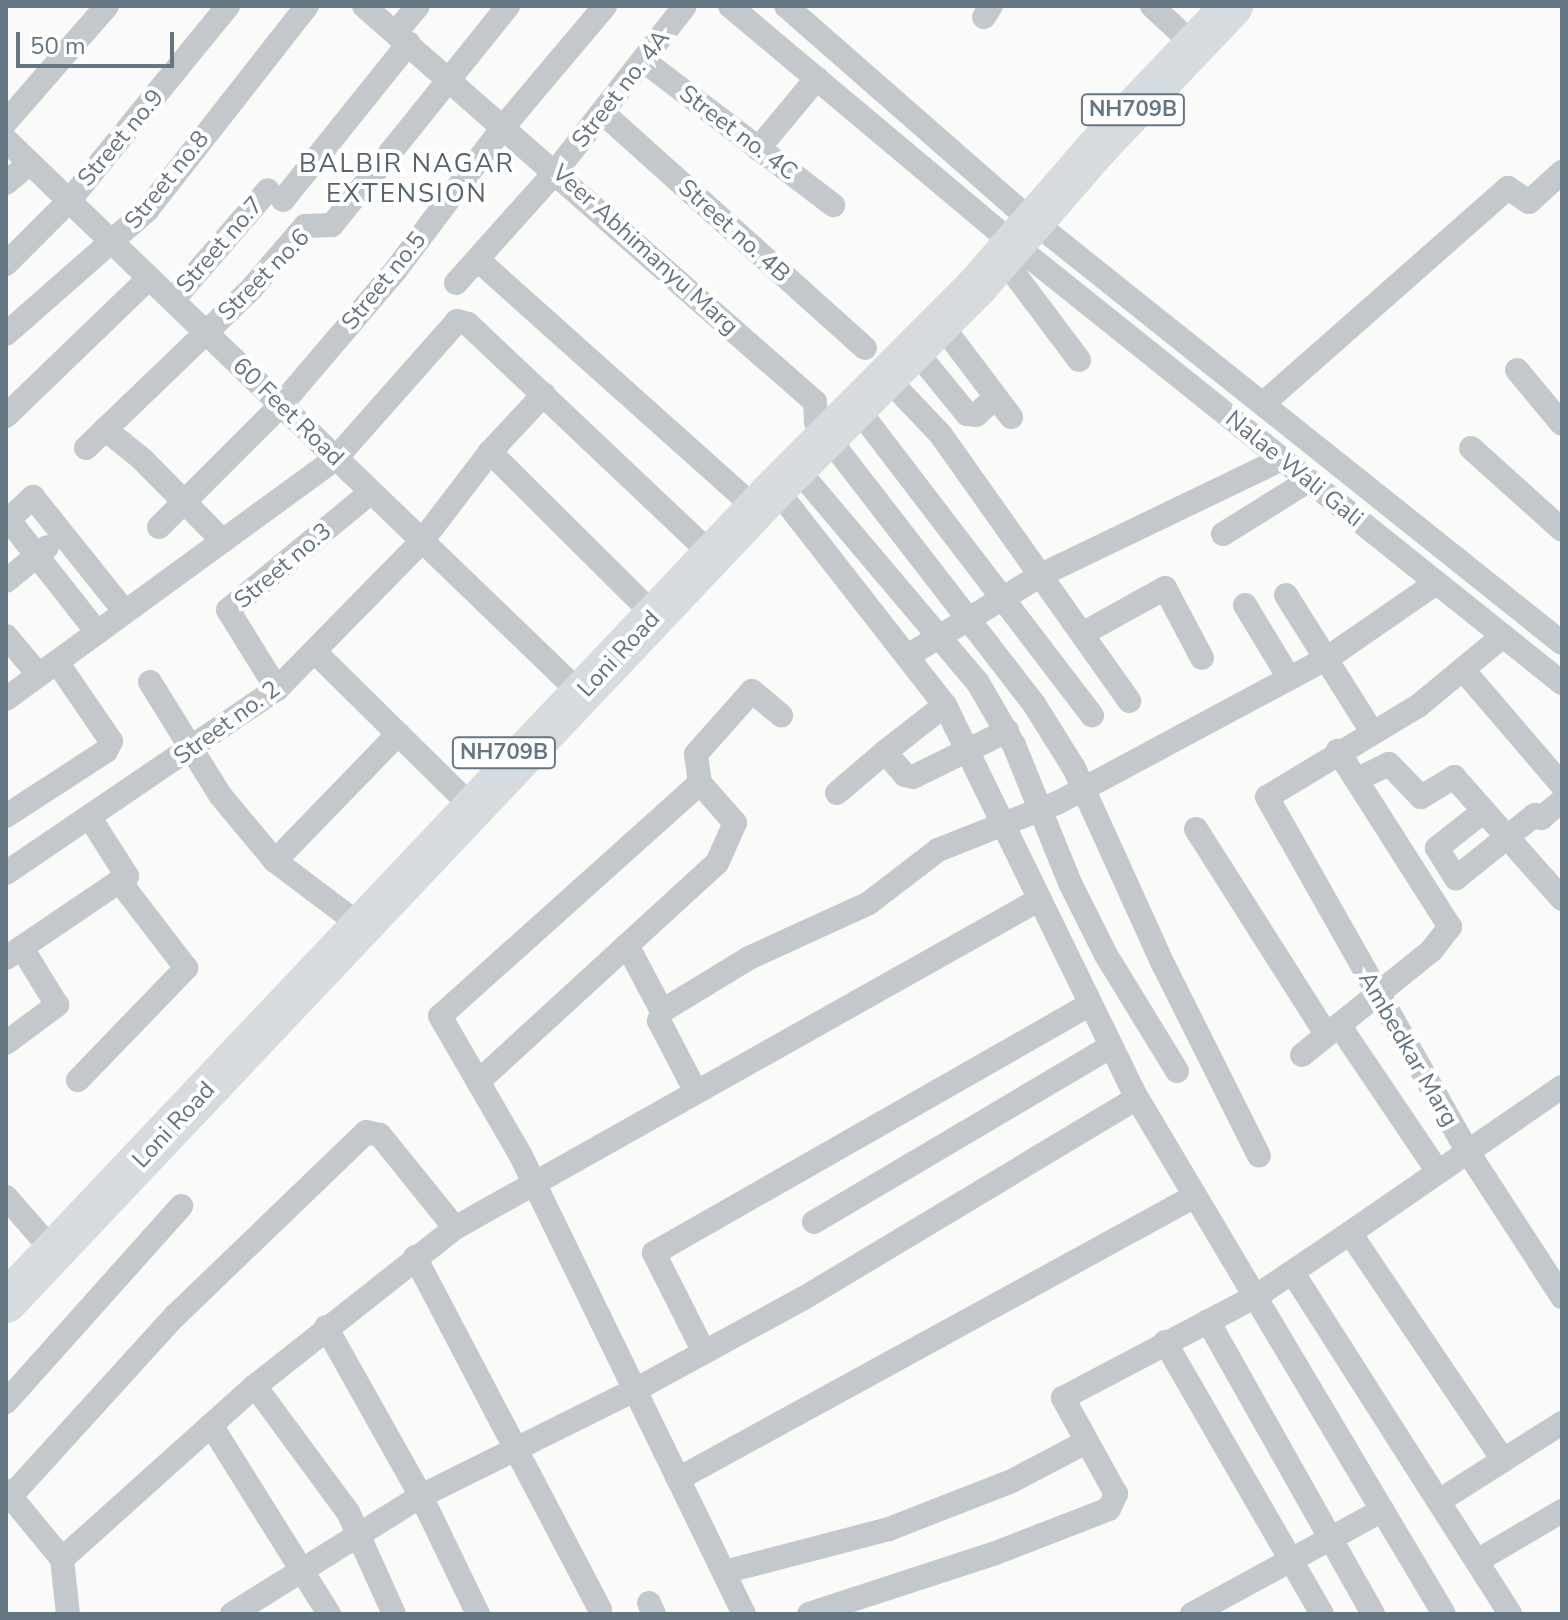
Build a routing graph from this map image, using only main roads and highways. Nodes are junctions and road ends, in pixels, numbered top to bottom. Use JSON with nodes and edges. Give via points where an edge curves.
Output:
{"nodes":[{"id":1,"x":1232,"y":6,"type":"edge"},
{"id":2,"x":1179,"y":15,"type":"edge"},
{"id":3,"x":1018,"y":232,"type":"junction"},
{"id":4,"x":830,"y":417,"type":"junction"},
{"id":5,"x":773,"y":486,"type":"junction"},
{"id":6,"x":46,"y":1244,"type":"junction"},
{"id":7,"x":6,"y":1274,"type":"edge"},
{"id":8,"x":6,"y":1302,"type":"edge"}],
"edges":[{"from":1,"to":3,"type":"highway","name":"Loni Road","number":"NH709B"},
{"from":2,"to":3,"type":"highway","name":"Loni Road","number":"NH709B","via":[[1053,155]]},
{"from":3,"to":4,"type":"highway","name":"Loni Road","number":"NH709B"},
{"from":3,"to":4,"type":"highway","name":"Loni Road","number":"NH709B"},
{"from":4,"to":5,"type":"highway","name":"Loni Road","number":"NH709B"},
{"from":4,"to":5,"type":"highway","name":"Loni Road","number":"NH709B"},
{"from":5,"to":6,"type":"highway","name":"Loni Road","number":"NH709B"},
{"from":5,"to":6,"type":"highway","name":"Loni Road","number":"NH709B","via":[[702,545],[461,796]]},
{"from":6,"to":7,"type":"highway","name":"Loni Road","number":"NH709B"},
{"from":6,"to":8,"type":"highway","name":"Loni Road","number":"NH709B"}]}
